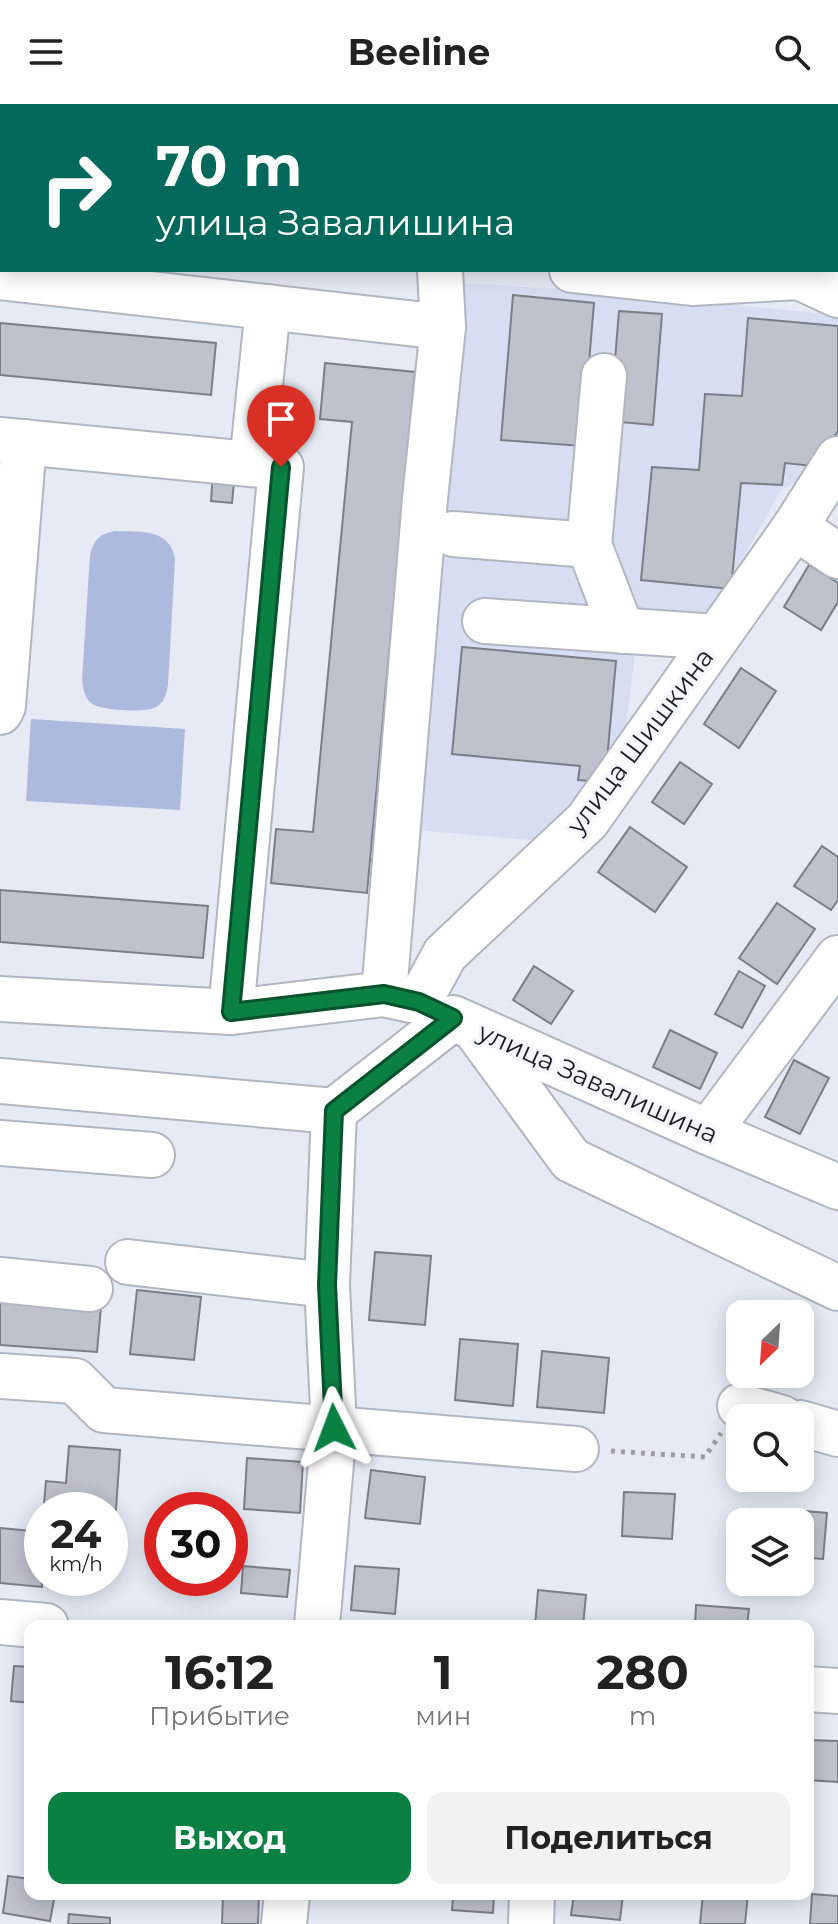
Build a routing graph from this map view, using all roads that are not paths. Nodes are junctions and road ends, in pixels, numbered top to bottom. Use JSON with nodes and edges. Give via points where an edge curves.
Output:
{"nodes":[{"id":1,"x":440,"y":272,"type":"edge"},
{"id":2,"x":590,"y":272,"type":"edge"},
{"id":3,"x":0,"y":277,"type":"edge"},
{"id":4,"x":838,"y":295,"type":"edge"},
{"id":5,"x":268,"y":307,"type":"junction"},
{"id":6,"x":443,"y":327,"type":"junction"},
{"id":7,"x":604,"y":376,"type":"dead end"},
{"id":8,"x":12,"y":441,"type":"edge"},
{"id":9,"x":838,"y":459,"type":"edge"},
{"id":10,"x":252,"y":464,"type":"junction"},
{"id":11,"x":795,"y":527,"type":"junction"},
{"id":12,"x":453,"y":534,"type":"dead end"},
{"id":13,"x":589,"y":545,"type":"junction"},
{"id":14,"x":838,"y":556,"type":"edge"},
{"id":15,"x":485,"y":621,"type":"dead end"},
{"id":16,"x":622,"y":631,"type":"junction"},
{"id":17,"x":717,"y":637,"type":"junction"},
{"id":18,"x":0,"y":712,"type":"edge"},
{"id":19,"x":838,"y":958,"type":"edge"},
{"id":20,"x":0,"y":999,"type":"edge"},
{"id":21,"x":432,"y":1010,"type":"junction"},
{"id":22,"x":231,"y":1012,"type":"junction"},
{"id":23,"x":0,"y":1081,"type":"edge"},
{"id":24,"x":334,"y":1111,"type":"junction"},
{"id":25,"x":708,"y":1132,"type":"junction"},
{"id":26,"x":0,"y":1143,"type":"edge"},
{"id":27,"x":152,"y":1155,"type":"dead end"},
{"id":28,"x":838,"y":1187,"type":"edge"},
{"id":29,"x":128,"y":1262,"type":"dead end"},
{"id":30,"x":0,"y":1280,"type":"edge"},
{"id":31,"x":327,"y":1285,"type":"junction"},
{"id":32,"x":838,"y":1288,"type":"edge"},
{"id":33,"x":90,"y":1289,"type":"dead end"},
{"id":34,"x":0,"y":1376,"type":"edge"},
{"id":35,"x":814,"y":1427,"type":"edge"},
{"id":36,"x":334,"y":1428,"type":"junction"},
{"id":37,"x":838,"y":1434,"type":"edge"},
{"id":38,"x":576,"y":1449,"type":"road end"},
{"id":39,"x":318,"y":1620,"type":"edge"},
{"id":40,"x":0,"y":1622,"type":"edge"},
{"id":41,"x":24,"y":1624,"type":"edge"},
{"id":42,"x":814,"y":1689,"type":"edge"},
{"id":43,"x":838,"y":1691,"type":"edge"},
{"id":44,"x":286,"y":1900,"type":"edge"},
{"id":45,"x":532,"y":1900,"type":"edge"},
{"id":46,"x":284,"y":1924,"type":"edge"},
{"id":47,"x":531,"y":1924,"type":"edge"}],
"edges":[{"from":1,"to":6,"type":"street"},
{"from":2,"to":4,"type":"street","via":[[692,283],[799,277]]},
{"from":3,"to":5,"type":"street"},
{"from":5,"to":6,"type":"street"},
{"from":5,"to":10,"type":"street"},
{"from":6,"to":21,"type":"street","via":[[425,499]]},
{"from":7,"to":13,"type":"street"},
{"from":8,"to":10,"type":"street"},
{"from":8,"to":18,"type":"street"},
{"from":9,"to":11,"type":"street","name":"улица Шишкина"},
{"from":10,"to":22,"type":"street","via":[[281,467]]},
{"from":11,"to":14,"type":"street"},
{"from":11,"to":17,"type":"street","name":"улица Шишкина"},
{"from":12,"to":13,"type":"street"},
{"from":13,"to":16,"type":"street"},
{"from":15,"to":16,"type":"street"},
{"from":16,"to":17,"type":"street"},
{"from":17,"to":21,"type":"street","name":"улица Шишкина","via":[[587,821],[445,954]]},
{"from":19,"to":25,"type":"street"},
{"from":20,"to":22,"type":"street"},
{"from":21,"to":22,"type":"street"},
{"from":21,"to":24,"type":"street","name":"улица Завалишина"},
{"from":21,"to":25,"type":"street","name":"улица Завалишина"},
{"from":21,"to":32,"type":"street","via":[[571,1160]]},
{"from":23,"to":24,"type":"street"},
{"from":24,"to":31,"type":"street"},
{"from":25,"to":28,"type":"street","name":"улица Завалишина"},
{"from":26,"to":27,"type":"street"},
{"from":29,"to":31,"type":"street"},
{"from":30,"to":33,"type":"street"},
{"from":31,"to":36,"type":"street"},
{"from":34,"to":36,"type":"street","via":[[75,1381],[104,1410]]},
{"from":35,"to":37,"type":"street"},
{"from":36,"to":38,"type":"street"},
{"from":36,"to":39,"type":"street"},
{"from":40,"to":41,"type":"street"},
{"from":42,"to":43,"type":"street"},
{"from":44,"to":46,"type":"street"},
{"from":45,"to":47,"type":"street"}]}
